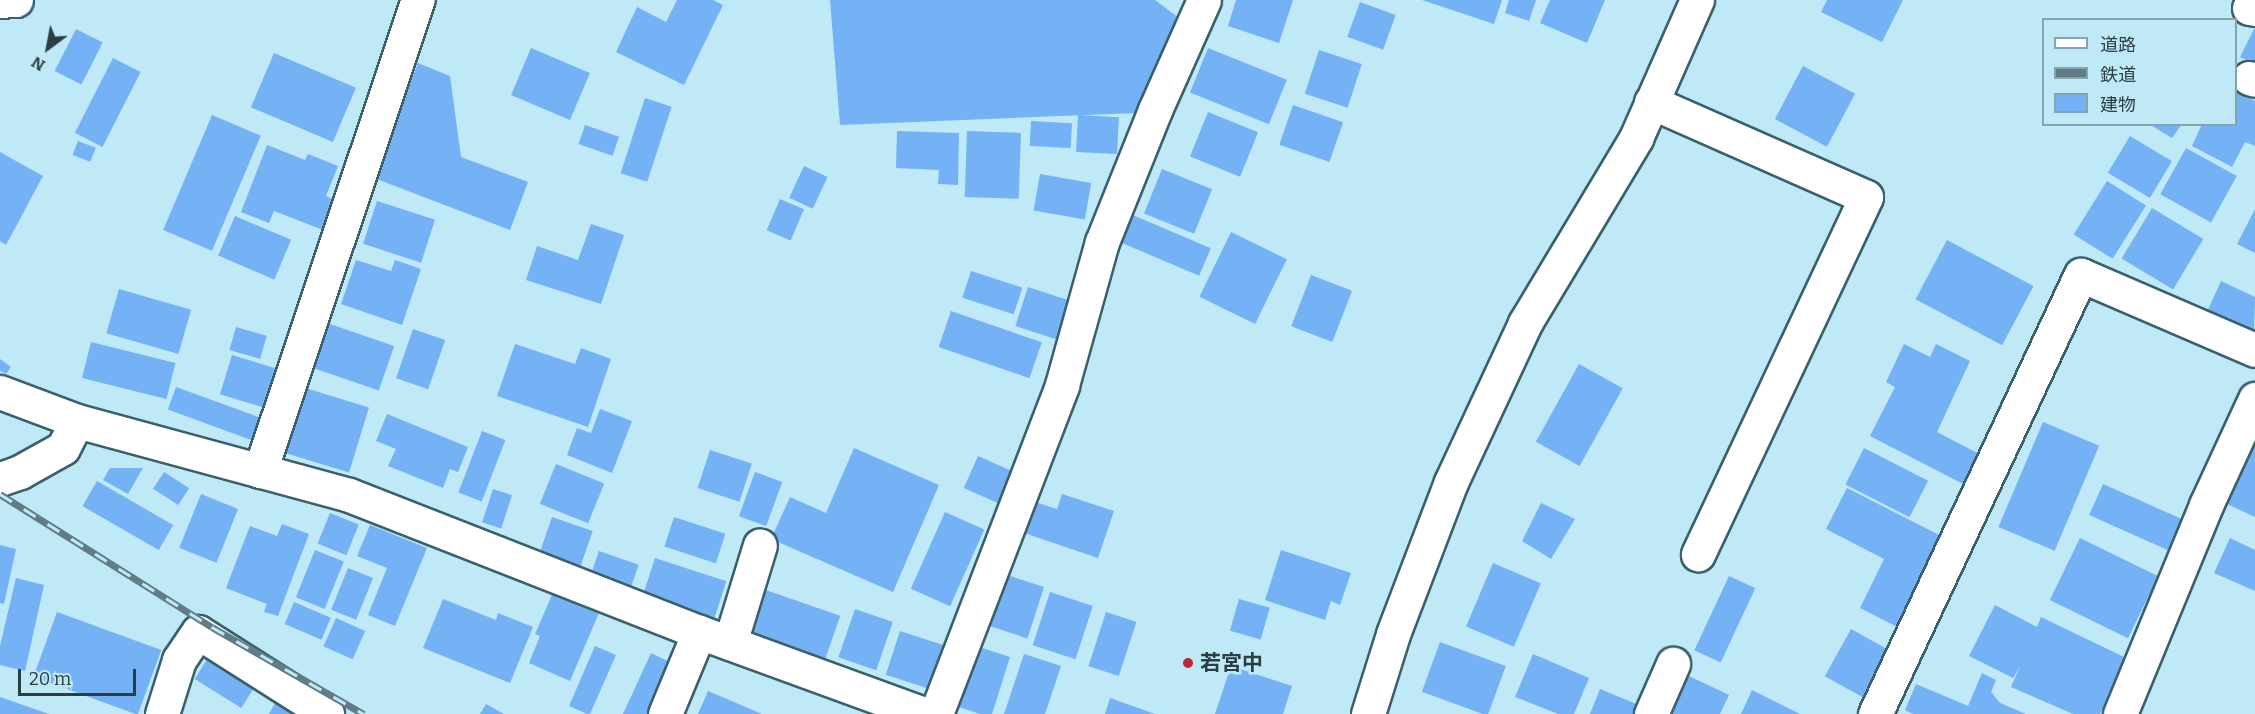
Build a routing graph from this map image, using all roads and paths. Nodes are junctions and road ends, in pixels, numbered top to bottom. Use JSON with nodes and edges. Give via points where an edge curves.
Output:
{"nodes":[{"id":1,"x":16,"y":0,"type":"edge"},
{"id":2,"x":418,"y":0,"type":"edge"},
{"id":3,"x":1204,"y":0,"type":"edge"},
{"id":4,"x":1697,"y":0,"type":"edge"},
{"id":5,"x":0,"y":1,"type":"edge"},
{"id":6,"x":1651,"y":102,"type":"junction"},
{"id":7,"x":2255,"y":350,"type":"edge"},
{"id":8,"x":0,"y":392,"type":"edge"},
{"id":9,"x":2255,"y":399,"type":"edge"},
{"id":10,"x":77,"y":421,"type":"junction"},
{"id":11,"x":260,"y":471,"type":"junction"},
{"id":12,"x":0,"y":479,"type":"edge"},
{"id":13,"x":760,"y":545,"type":"dead end"},
{"id":14,"x":1698,"y":554,"type":"dead end"},
{"id":15,"x":699,"y":632,"type":"junction"},
{"id":16,"x":730,"y":644,"type":"junction"},
{"id":17,"x":1673,"y":664,"type":"dead end"},
{"id":18,"x":162,"y":714,"type":"edge"},
{"id":19,"x":327,"y":714,"type":"edge"},
{"id":20,"x":665,"y":714,"type":"edge"},
{"id":21,"x":924,"y":714,"type":"edge"},
{"id":22,"x":936,"y":714,"type":"edge"},
{"id":23,"x":1368,"y":714,"type":"edge"},
{"id":24,"x":1651,"y":714,"type":"edge"},
{"id":25,"x":1875,"y":714,"type":"edge"},
{"id":26,"x":2120,"y":714,"type":"edge"}],
"edges":[{"from":1,"to":5,"type":"main road"},
{"from":2,"to":11,"type":"main road"},
{"from":3,"to":22,"type":"main road","via":[[1102,242],[1062,385]]},
{"from":4,"to":6,"type":"main road"},
{"from":6,"to":14,"type":"main road","via":[[1866,197]]},
{"from":6,"to":23,"type":"main road","via":[[1630,148],[1525,323],[1452,482],[1393,634]]},
{"from":7,"to":25,"type":"main road","via":[[2081,275]]},
{"from":8,"to":10,"type":"main road"},
{"from":9,"to":26,"type":"main road","via":[[2206,505]]},
{"from":10,"to":11,"type":"main road"},
{"from":10,"to":12,"type":"main road","via":[[63,448]]},
{"from":11,"to":15,"type":"main road","via":[[349,495]]},
{"from":13,"to":16,"type":"main road"},
{"from":15,"to":16,"type":"main road"},
{"from":15,"to":20,"type":"main road"},
{"from":16,"to":21,"type":"main road"},
{"from":17,"to":24,"type":"main road"},
{"from":18,"to":19,"type":"main road","via":[[179,660],[198,632]]}]}
